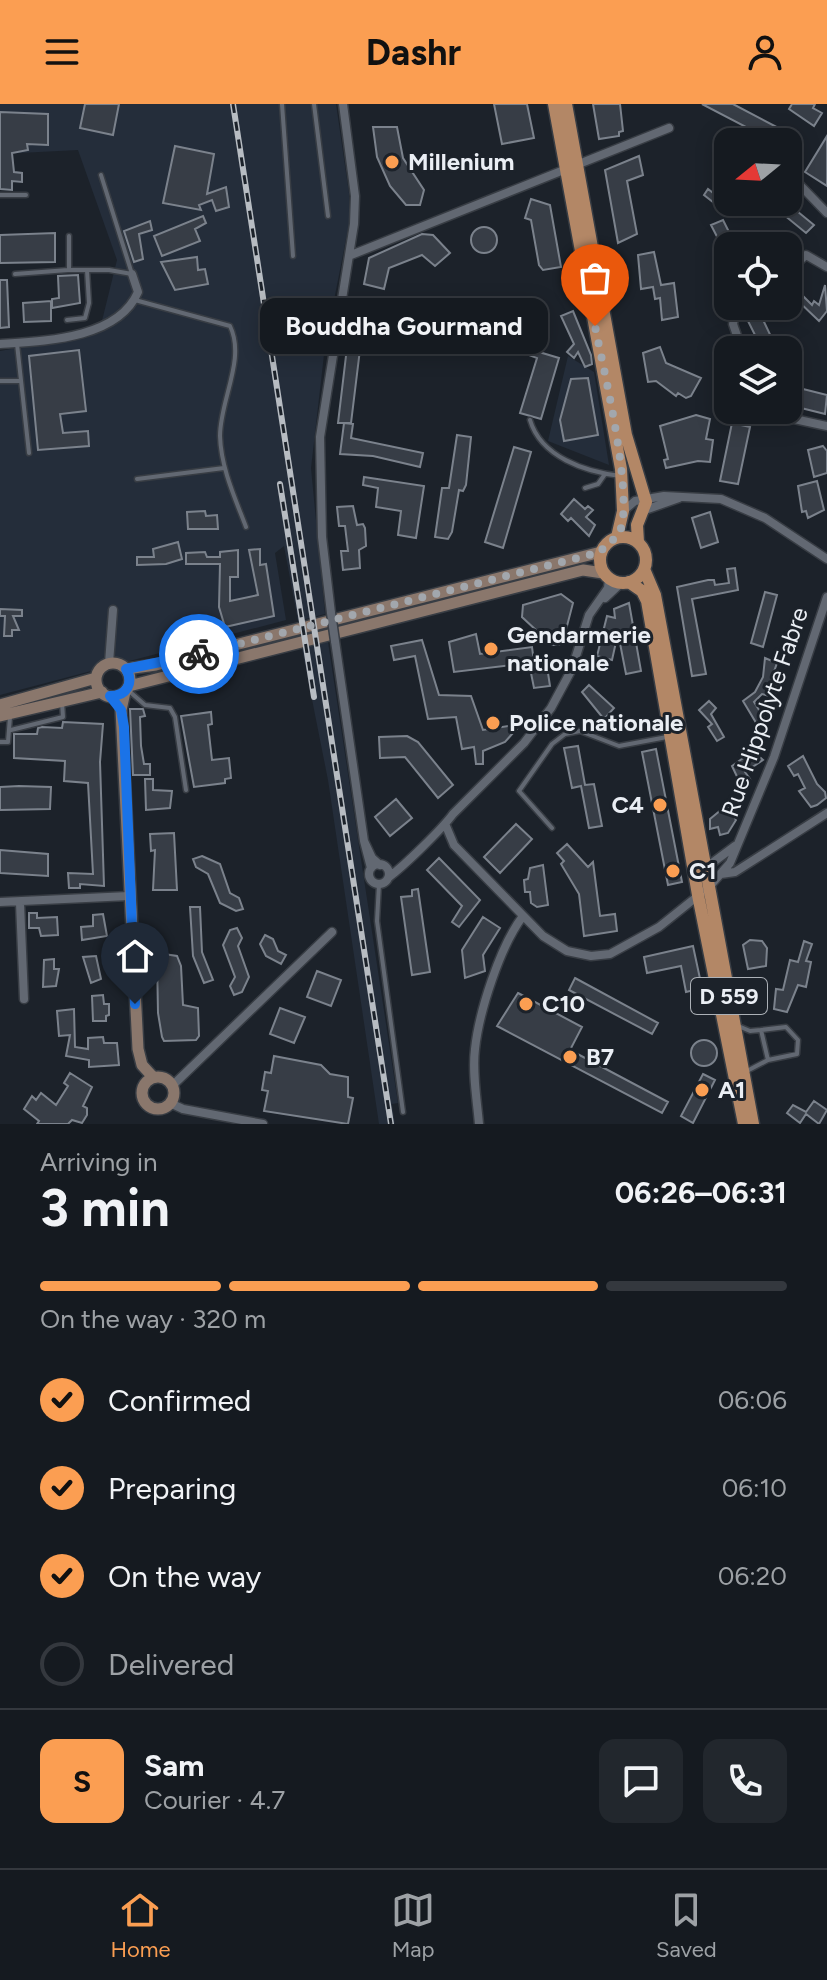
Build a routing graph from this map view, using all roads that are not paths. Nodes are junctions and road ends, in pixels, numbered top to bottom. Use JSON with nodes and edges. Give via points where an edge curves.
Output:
{"nodes":[{"id":1,"x":282,"y":104,"type":"edge"},
{"id":2,"x":314,"y":104,"type":"edge"},
{"id":3,"x":343,"y":104,"type":"edge"},
{"id":4,"x":554,"y":104,"type":"edge"},
{"id":5,"x":566,"y":104,"type":"edge"},
{"id":6,"x":669,"y":128,"type":"dead end"},
{"id":7,"x":571,"y":168,"type":"junction"},
{"id":8,"x":101,"y":175,"type":"dead end"},
{"id":9,"x":802,"y":187,"type":"edge"},
{"id":10,"x":0,"y":195,"type":"edge"},
{"id":11,"x":26,"y":195,"type":"dead end"},
{"id":12,"x":827,"y":213,"type":"edge"},
{"id":13,"x":328,"y":216,"type":"dead end"},
{"id":14,"x":69,"y":236,"type":"dead end"},
{"id":15,"x":351,"y":255,"type":"junction"},
{"id":16,"x":293,"y":256,"type":"dead end"},
{"id":17,"x":802,"y":259,"type":"edge"},
{"id":18,"x":827,"y":267,"type":"edge"},
{"id":19,"x":69,"y":270,"type":"junction"},
{"id":20,"x":87,"y":270,"type":"junction"},
{"id":21,"x":15,"y":274,"type":"dead end"},
{"id":22,"x":132,"y":274,"type":"junction"},
{"id":23,"x":135,"y":300,"type":"junction"},
{"id":24,"x":67,"y":320,"type":"dead end"},
{"id":25,"x":17,"y":343,"type":"junction"},
{"id":26,"x":0,"y":344,"type":"edge"},
{"id":27,"x":0,"y":381,"type":"edge"},
{"id":28,"x":21,"y":381,"type":"junction"},
{"id":29,"x":530,"y":420,"type":"dead end"},
{"id":30,"x":802,"y":421,"type":"edge"},
{"id":31,"x":827,"y":426,"type":"edge"},
{"id":32,"x":29,"y":453,"type":"dead end"},
{"id":33,"x":224,"y":468,"type":"junction"},
{"id":34,"x":605,"y":474,"type":"junction"},
{"id":35,"x":621,"y":476,"type":"junction"},
{"id":36,"x":137,"y":479,"type":"dead end"},
{"id":37,"x":585,"y":488,"type":"dead end"},
{"id":38,"x":680,"y":497,"type":"junction"},
{"id":39,"x":644,"y":498,"type":"junction"},
{"id":40,"x":623,"y":511,"type":"junction"},
{"id":41,"x":246,"y":527,"type":"dead end"},
{"id":42,"x":617,"y":537,"type":"junction"},
{"id":43,"x":638,"y":542,"type":"junction"},
{"id":44,"x":601,"y":552,"type":"junction"},
{"id":45,"x":827,"y":559,"type":"edge"},
{"id":46,"x":827,"y":566,"type":"edge"},
{"id":47,"x":644,"y":569,"type":"junction"},
{"id":48,"x":616,"y":579,"type":"junction"},
{"id":49,"x":827,"y":597,"type":"edge"},
{"id":50,"x":113,"y":610,"type":"dead end"},
{"id":51,"x":109,"y":663,"type":"junction"},
{"id":52,"x":126,"y":669,"type":"junction"},
{"id":53,"x":96,"y":678,"type":"junction"},
{"id":54,"x":127,"y":689,"type":"junction"},
{"id":55,"x":106,"y":694,"type":"junction"},
{"id":56,"x":62,"y":700,"type":"junction"},
{"id":57,"x":0,"y":705,"type":"edge"},
{"id":58,"x":121,"y":710,"type":"junction"},
{"id":59,"x":5,"y":715,"type":"edge"},
{"id":60,"x":11,"y":730,"type":"junction"},
{"id":61,"x":670,"y":737,"type":"junction"},
{"id":62,"x":0,"y":742,"type":"edge"},
{"id":63,"x":186,"y":790,"type":"dead end"},
{"id":64,"x":827,"y":813,"type":"edge"},
{"id":65,"x":446,"y":826,"type":"junction"},
{"id":66,"x":552,"y":828,"type":"dead end"},
{"id":67,"x":425,"y":840,"type":"junction"},
{"id":68,"x":450,"y":840,"type":"junction"},
{"id":69,"x":741,"y":840,"type":"junction"},
{"id":70,"x":403,"y":863,"type":"junction"},
{"id":71,"x":379,"y":867,"type":"junction"},
{"id":72,"x":706,"y":867,"type":"junction"},
{"id":73,"x":694,"y":874,"type":"junction"},
{"id":74,"x":720,"y":874,"type":"junction"},
{"id":75,"x":389,"y":877,"type":"junction"},
{"id":76,"x":379,"y":884,"type":"junction"},
{"id":77,"x":704,"y":891,"type":"junction"},
{"id":78,"x":129,"y":896,"type":"junction"},
{"id":79,"x":0,"y":902,"type":"edge"},
{"id":80,"x":20,"y":903,"type":"junction"},
{"id":81,"x":523,"y":916,"type":"junction"},
{"id":82,"x":332,"y":932,"type":"dead end"},
{"id":83,"x":24,"y":999,"type":"dead end"},
{"id":84,"x":734,"y":1024,"type":"junction"},
{"id":85,"x":761,"y":1030,"type":"junction"},
{"id":86,"x":768,"y":1060,"type":"junction"},
{"id":87,"x":743,"y":1074,"type":"junction"},
{"id":88,"x":153,"y":1077,"type":"junction"},
{"id":89,"x":172,"y":1086,"type":"junction"},
{"id":90,"x":170,"y":1103,"type":"junction"},
{"id":91,"x":156,"y":1109,"type":"junction"},
{"id":92,"x":403,"y":1112,"type":"dead end"},
{"id":93,"x":154,"y":1124,"type":"edge"},
{"id":94,"x":263,"y":1124,"type":"edge"},
{"id":95,"x":479,"y":1124,"type":"edge"},
{"id":96,"x":744,"y":1124,"type":"edge"},
{"id":97,"x":753,"y":1124,"type":"edge"}],
"edges":[{"from":1,"to":16,"type":"lane"},
{"from":2,"to":13,"type":"lane"},
{"from":3,"to":15,"type":"street","via":[[355,196]]},
{"from":4,"to":7,"type":"main road"},
{"from":5,"to":7,"type":"main road"},
{"from":6,"to":7,"type":"street"},
{"from":7,"to":15,"type":"street"},
{"from":7,"to":35,"type":"main road"},
{"from":7,"to":39,"type":"main road"},
{"from":8,"to":22,"type":"lane"},
{"from":9,"to":12,"type":"street"},
{"from":10,"to":11,"type":"lane"},
{"from":14,"to":19,"type":"lane"},
{"from":15,"to":71,"type":"street","bridge":true,"via":[[320,437],[322,537],[364,841]]},
{"from":17,"to":18,"type":"street","via":[[806,255]]},
{"from":19,"to":20,"type":"lane"},
{"from":19,"to":21,"type":"lane"},
{"from":20,"to":22,"type":"lane"},
{"from":20,"to":24,"type":"lane","via":[[89,311],[85,318]]},
{"from":22,"to":23,"type":"street"},
{"from":23,"to":25,"type":"street","via":[[96,328]]},
{"from":23,"to":33,"type":"lane","via":[[230,326],[237,340],[220,434]]},
{"from":25,"to":26,"type":"street"},
{"from":25,"to":28,"type":"lane"},
{"from":27,"to":28,"type":"lane"},
{"from":28,"to":32,"type":"lane"},
{"from":29,"to":34,"type":"lane","via":[[556,456]]},
{"from":30,"to":31,"type":"street"},
{"from":33,"to":36,"type":"lane"},
{"from":33,"to":41,"type":"lane"},
{"from":34,"to":35,"type":"lane"},
{"from":34,"to":37,"type":"lane","via":[[598,484]]},
{"from":35,"to":40,"type":"main road"},
{"from":38,"to":39,"type":"street"},
{"from":38,"to":39,"type":"street"},
{"from":38,"to":45,"type":"street","via":[[721,499],[745,507]]},
{"from":39,"to":40,"type":"street"},
{"from":39,"to":43,"type":"main road"},
{"from":40,"to":42,"type":"main road"},
{"from":42,"to":43,"type":"main road"},
{"from":42,"to":44,"type":"main road"},
{"from":43,"to":47,"type":"main road","via":[[645,555]]},
{"from":44,"to":48,"type":"main road"},
{"from":44,"to":52,"type":"main road"},
{"from":45,"to":46,"type":"street"},
{"from":47,"to":48,"type":"main road"},
{"from":47,"to":72,"type":"main road","number":"D 559","via":[[655,595]]},
{"from":48,"to":54,"type":"main road","via":[[583,570],[159,675]]},
{"from":48,"to":61,"type":"main road","number":"D 559","via":[[640,589],[647,601]]},
{"from":48,"to":65,"type":"street","via":[[589,615],[572,669],[551,708]]},
{"from":49,"to":69,"type":"street","name":"Rue Hippolyte Fabre"},
{"from":50,"to":51,"type":"street"},
{"from":51,"to":52,"type":"main road"},
{"from":51,"to":53,"type":"main road"},
{"from":52,"to":54,"type":"main road"},
{"from":53,"to":55,"type":"main road"},
{"from":53,"to":57,"type":"main road"},
{"from":54,"to":55,"type":"main road"},
{"from":54,"to":58,"type":"main road"},
{"from":54,"to":63,"type":"lane","via":[[145,705],[170,708]]},
{"from":55,"to":56,"type":"main road"},
{"from":55,"to":58,"type":"main road"},
{"from":56,"to":59,"type":"main road"},
{"from":56,"to":60,"type":"lane","via":[[63,717]]},
{"from":58,"to":78,"type":"main road"},
{"from":59,"to":60,"type":"lane"},
{"from":60,"to":62,"type":"lane","via":[[8,742]]},
{"from":61,"to":66,"type":"lane","via":[[619,746],[580,731],[557,740],[519,791]]},
{"from":61,"to":73,"type":"main road","number":"D 559"},
{"from":64,"to":74,"type":"street","via":[[735,872]]},
{"from":65,"to":67,"type":"street"},
{"from":65,"to":68,"type":"street"},
{"from":67,"to":68,"type":"street"},
{"from":67,"to":70,"type":"street"},
{"from":68,"to":81,"type":"street","name":"Rue Hippolyte Fabre"},
{"from":69,"to":72,"type":"street","name":"Rue Hippolyte Fabre"},
{"from":69,"to":74,"type":"street","name":"Rue Hippolyte Fabre"},
{"from":70,"to":71,"type":"street"},
{"from":70,"to":75,"type":"street"},
{"from":71,"to":75,"type":"street"},
{"from":71,"to":76,"type":"street","via":[[371,880]]},
{"from":72,"to":73,"type":"street","name":"Rue Hippolyte Fabre"},
{"from":72,"to":77,"type":"main road","number":"D 559"},
{"from":73,"to":77,"type":"main road","number":"D 559"},
{"from":74,"to":77,"type":"street","name":"Rue Hippolyte Fabre"},
{"from":75,"to":76,"type":"street"},
{"from":76,"to":92,"type":"lane","via":[[377,921]]},
{"from":77,"to":81,"type":"street","name":"Rue Hippolyte Fabre","via":[[649,933],[602,955],[559,947]]},
{"from":77,"to":84,"type":"main road","number":"D 559"},
{"from":77,"to":96,"type":"main road","number":"D 559"},
{"from":78,"to":80,"type":"street"},
{"from":78,"to":88,"type":"main road","via":[[138,1049],[142,1065]]},
{"from":79,"to":80,"type":"street"},
{"from":80,"to":83,"type":"street"},
{"from":81,"to":95,"type":"street","via":[[488,997],[474,1050]]},
{"from":82,"to":89,"type":"street"},
{"from":84,"to":85,"type":"lane"},
{"from":84,"to":87,"type":"main road","number":"D 559"},
{"from":85,"to":86,"type":"lane"},
{"from":85,"to":86,"type":"lane","via":[[786,1027],[798,1040],[797,1054]]},
{"from":86,"to":87,"type":"lane"},
{"from":87,"to":97,"type":"main road","number":"D 559"},
{"from":88,"to":89,"type":"main road"},
{"from":88,"to":91,"type":"main road","via":[[141,1093]]},
{"from":89,"to":90,"type":"main road"},
{"from":90,"to":91,"type":"main road"},
{"from":90,"to":94,"type":"street"},
{"from":91,"to":93,"type":"main road"}]}
